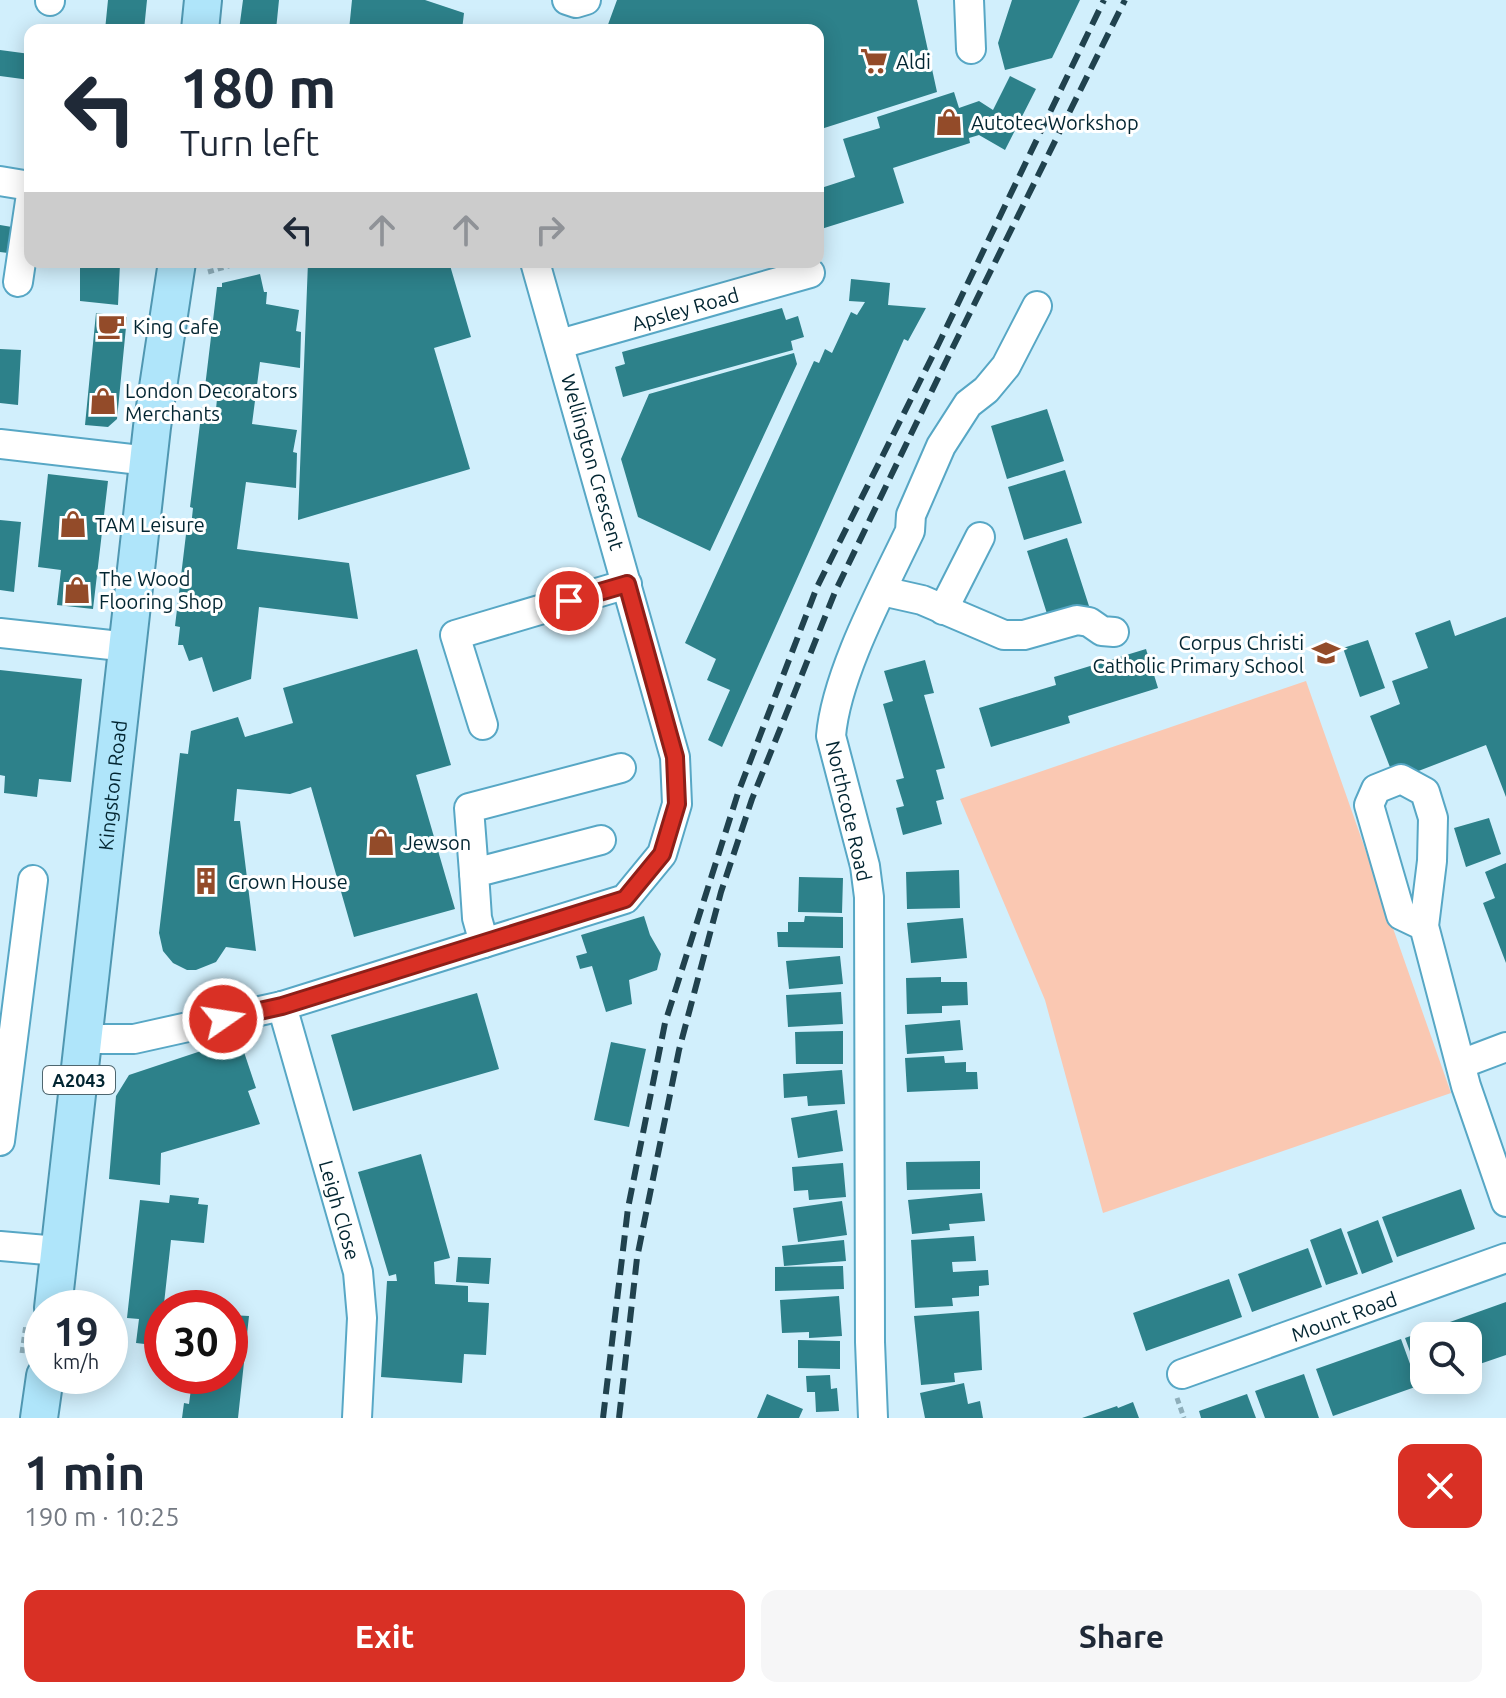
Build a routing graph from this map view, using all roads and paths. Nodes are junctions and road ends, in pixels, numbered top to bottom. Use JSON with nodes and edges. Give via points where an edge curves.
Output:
{"nodes":[{"id":1,"x":203,"y":0,"type":"edge"},
{"id":2,"x":567,"y":0,"type":"edge"},
{"id":3,"x":586,"y":0,"type":"edge"},
{"id":4,"x":969,"y":0,"type":"edge"},
{"id":5,"x":201,"y":24,"type":"edge"},
{"id":6,"x":971,"y":49,"type":"dead end"},
{"id":7,"x":0,"y":181,"type":"edge"},
{"id":8,"x":24,"y":185,"type":"edge"},
{"id":9,"x":24,"y":242,"type":"edge"},
{"id":10,"x":188,"y":268,"type":"edge"},
{"id":11,"x":537,"y":268,"type":"edge"},
{"id":12,"x":810,"y":273,"type":"dead end"},
{"id":13,"x":18,"y":282,"type":"dead end"},
{"id":14,"x":1037,"y":306,"type":"dead end"},
{"id":15,"x":560,"y":344,"type":"junction"},
{"id":16,"x":0,"y":444,"type":"edge"},
{"id":17,"x":149,"y":461,"type":"junction"},
{"id":18,"x":980,"y":537,"type":"dead end"},
{"id":19,"x":627,"y":584,"type":"junction"},
{"id":20,"x":882,"y":591,"type":"junction"},
{"id":21,"x":943,"y":610,"type":"junction"},
{"id":22,"x":1114,"y":632,"type":"dead end"},
{"id":23,"x":0,"y":633,"type":"edge"},
{"id":24,"x":129,"y":647,"type":"junction"},
{"id":25,"x":483,"y":725,"type":"dead end"},
{"id":26,"x":621,"y":768,"type":"dead end"},
{"id":27,"x":601,"y":840,"type":"dead end"},
{"id":28,"x":474,"y":873,"type":"junction"},
{"id":29,"x":33,"y":880,"type":"dead end"},
{"id":30,"x":1424,"y":926,"type":"dead end"},
{"id":31,"x":484,"y":943,"type":"junction"},
{"id":32,"x":282,"y":1006,"type":"junction"},
{"id":33,"x":84,"y":1039,"type":"junction"},
{"id":34,"x":1506,"y":1047,"type":"edge"},
{"id":35,"x":1464,"y":1075,"type":"junction"},
{"id":36,"x":0,"y":1141,"type":"edge"},
{"id":37,"x":1506,"y":1202,"type":"edge"},
{"id":38,"x":0,"y":1246,"type":"edge"},
{"id":39,"x":58,"y":1251,"type":"junction"},
{"id":40,"x":1506,"y":1258,"type":"edge"},
{"id":41,"x":55,"y":1290,"type":"edge"},
{"id":42,"x":1182,"y":1374,"type":"dead end"},
{"id":43,"x":42,"y":1394,"type":"edge"},
{"id":44,"x":39,"y":1418,"type":"edge"},
{"id":45,"x":357,"y":1418,"type":"edge"},
{"id":46,"x":873,"y":1418,"type":"edge"}],
"edges":[{"from":1,"to":5,"type":"main road"},
{"from":2,"to":3,"type":"street"},
{"from":4,"to":6,"type":"street"},
{"from":7,"to":8,"type":"street"},
{"from":9,"to":13,"type":"street"},
{"from":10,"to":17,"type":"main road","name":"Kingston Road","number":"A2043"},
{"from":11,"to":15,"type":"street","name":"Wellington Crescent"},
{"from":12,"to":15,"type":"street","name":"Apsley Road"},
{"from":14,"to":20,"type":"street","name":"Northcote Road","via":[[1006,366],[968,404],[941,446]]},
{"from":15,"to":19,"type":"street","name":"Wellington Crescent"},
{"from":16,"to":17,"type":"street"},
{"from":17,"to":24,"type":"main road","name":"Kingston Road","number":"A2043"},
{"from":18,"to":21,"type":"street"},
{"from":19,"to":25,"type":"street","via":[[455,635]]},
{"from":19,"to":31,"type":"street","name":"Wellington Crescent","via":[[675,757],[677,804],[662,854],[625,899]]},
{"from":20,"to":21,"type":"street"},
{"from":20,"to":46,"type":"street","name":"Northcote Road","via":[[832,713],[831,736],[869,897]]},
{"from":21,"to":22,"type":"street","via":[[1004,635],[1024,635],[1077,620]]},
{"from":23,"to":24,"type":"street"},
{"from":24,"to":33,"type":"main road","name":"Kingston Road","number":"A2043"},
{"from":26,"to":28,"type":"street","via":[[469,808]]},
{"from":27,"to":28,"type":"street"},
{"from":28,"to":31,"type":"street"},
{"from":29,"to":36,"type":"street"},
{"from":30,"to":35,"type":"street"},
{"from":31,"to":32,"type":"street","name":"Wellington Crescent"},
{"from":32,"to":33,"type":"street","name":"Wellington Crescent","via":[[134,1039]]},
{"from":32,"to":45,"type":"street","name":"Leigh Close","via":[[358,1272],[362,1318]]},
{"from":33,"to":39,"type":"main road","name":"Kingston Road","number":"A2043"},
{"from":34,"to":35,"type":"street"},
{"from":35,"to":37,"type":"street"},
{"from":38,"to":39,"type":"street"},
{"from":39,"to":41,"type":"main road","name":"Kingston Road","number":"A2043"},
{"from":40,"to":42,"type":"street","name":"Mount Road"},
{"from":43,"to":44,"type":"main road"}]}
